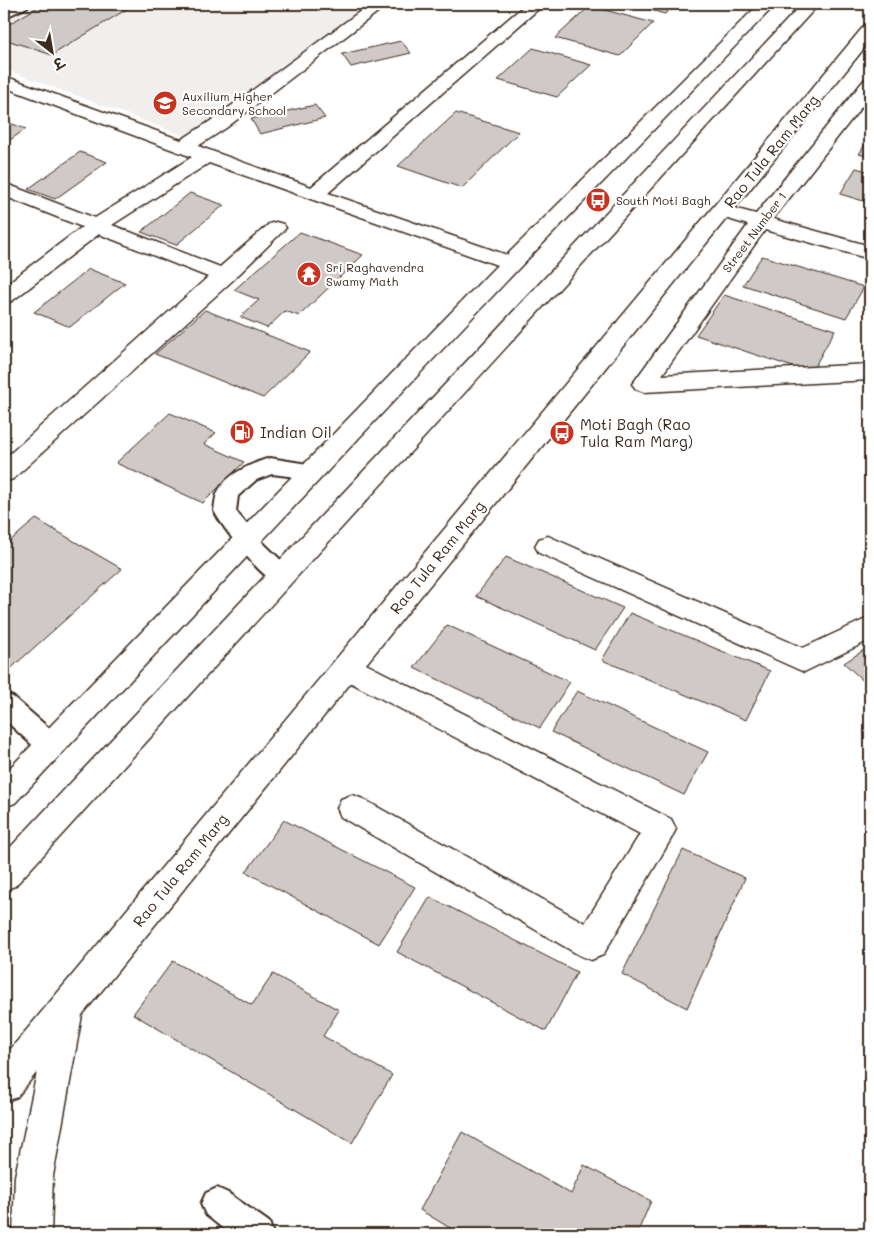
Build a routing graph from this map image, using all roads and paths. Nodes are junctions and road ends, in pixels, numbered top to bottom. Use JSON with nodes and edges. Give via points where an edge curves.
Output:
{"nodes":[{"id":1,"x":22,"y":4,"type":"edge"},
{"id":2,"x":380,"y":4,"type":"edge"},
{"id":3,"x":536,"y":4,"type":"edge"},
{"id":4,"x":768,"y":4,"type":"edge"},
{"id":5,"x":811,"y":4,"type":"edge"},
{"id":6,"x":4,"y":14,"type":"edge"},
{"id":7,"x":870,"y":30,"type":"edge"},
{"id":8,"x":870,"y":84,"type":"edge"},
{"id":9,"x":7,"y":86,"type":"edge"},
{"id":10,"x":184,"y":146,"type":"junction"},
{"id":11,"x":208,"y":155,"type":"junction"},
{"id":12,"x":4,"y":189,"type":"edge"},
{"id":13,"x":314,"y":195,"type":"junction"},
{"id":14,"x":722,"y":210,"type":"junction"},
{"id":15,"x":760,"y":222,"type":"junction"},
{"id":16,"x":96,"y":226,"type":"junction"},
{"id":17,"x":276,"y":228,"type":"dead end"},
{"id":18,"x":870,"y":253,"type":"edge"},
{"id":19,"x":511,"y":263,"type":"junction"},
{"id":20,"x":224,"y":276,"type":"junction"},
{"id":21,"x":4,"y":296,"type":"edge"},
{"id":22,"x":866,"y":373,"type":"edge"},
{"id":23,"x":870,"y":395,"type":"edge"},
{"id":24,"x":312,"y":471,"type":"junction"},
{"id":25,"x":4,"y":473,"type":"edge"},
{"id":26,"x":245,"y":540,"type":"junction"},
{"id":27,"x":548,"y":546,"type":"dead end"},
{"id":28,"x":282,"y":575,"type":"junction"},
{"id":29,"x":870,"y":628,"type":"edge"},
{"id":30,"x":346,"y":667,"type":"junction"},
{"id":31,"x":4,"y":704,"type":"edge"},
{"id":32,"x":50,"y":745,"type":"junction"},
{"id":33,"x":4,"y":794,"type":"edge"},
{"id":34,"x":352,"y":808,"type":"dead end"},
{"id":35,"x":4,"y":876,"type":"edge"},
{"id":36,"x":67,"y":1007,"type":"junction"},
{"id":37,"x":4,"y":1084,"type":"edge"},
{"id":38,"x":217,"y":1204,"type":"dead end"},
{"id":39,"x":32,"y":1234,"type":"edge"},
{"id":40,"x":257,"y":1234,"type":"edge"}],
"edges":[{"from":1,"to":6,"type":"lane"},
{"from":2,"to":10,"type":"street","via":[[219,124]]},
{"from":3,"to":13,"type":"street"},
{"from":4,"to":19,"type":"street"},
{"from":5,"to":28,"type":"street"},
{"from":7,"to":14,"type":"street","name":"Rao Tula Ram Marg"},
{"from":8,"to":15,"type":"street","name":"Street Number 1"},
{"from":9,"to":10,"type":"street"},
{"from":10,"to":11,"type":"street"},
{"from":11,"to":13,"type":"street"},
{"from":11,"to":16,"type":"street"},
{"from":12,"to":16,"type":"street"},
{"from":13,"to":19,"type":"street"},
{"from":14,"to":15,"type":"street"},
{"from":14,"to":30,"type":"street","name":"Rao Tula Ram Marg"},
{"from":15,"to":18,"type":"street"},
{"from":15,"to":22,"type":"street","name":"Street Number 1","via":[[644,384]]},
{"from":16,"to":20,"type":"street"},
{"from":16,"to":21,"type":"street"},
{"from":17,"to":20,"type":"street"},
{"from":19,"to":24,"type":"street"},
{"from":20,"to":25,"type":"street"},
{"from":22,"to":23,"type":"street"},
{"from":24,"to":26,"type":"street"},
{"from":24,"to":26,"type":"lane","via":[[270,466],[248,475],[228,493],[225,511]]},
{"from":26,"to":28,"type":"lane"},
{"from":26,"to":32,"type":"street"},
{"from":27,"to":29,"type":"street","via":[[804,661]]},
{"from":28,"to":35,"type":"street"},
{"from":30,"to":34,"type":"street","via":[[660,829],[591,944]]},
{"from":30,"to":36,"type":"street","name":"Rao Tula Ram Marg"},
{"from":31,"to":32,"type":"lane"},
{"from":32,"to":33,"type":"street"},
{"from":36,"to":37,"type":"street","name":"Rao Tula Ram Marg"},
{"from":36,"to":39,"type":"street","via":[[34,1176]]},
{"from":38,"to":40,"type":"lane"}]}
